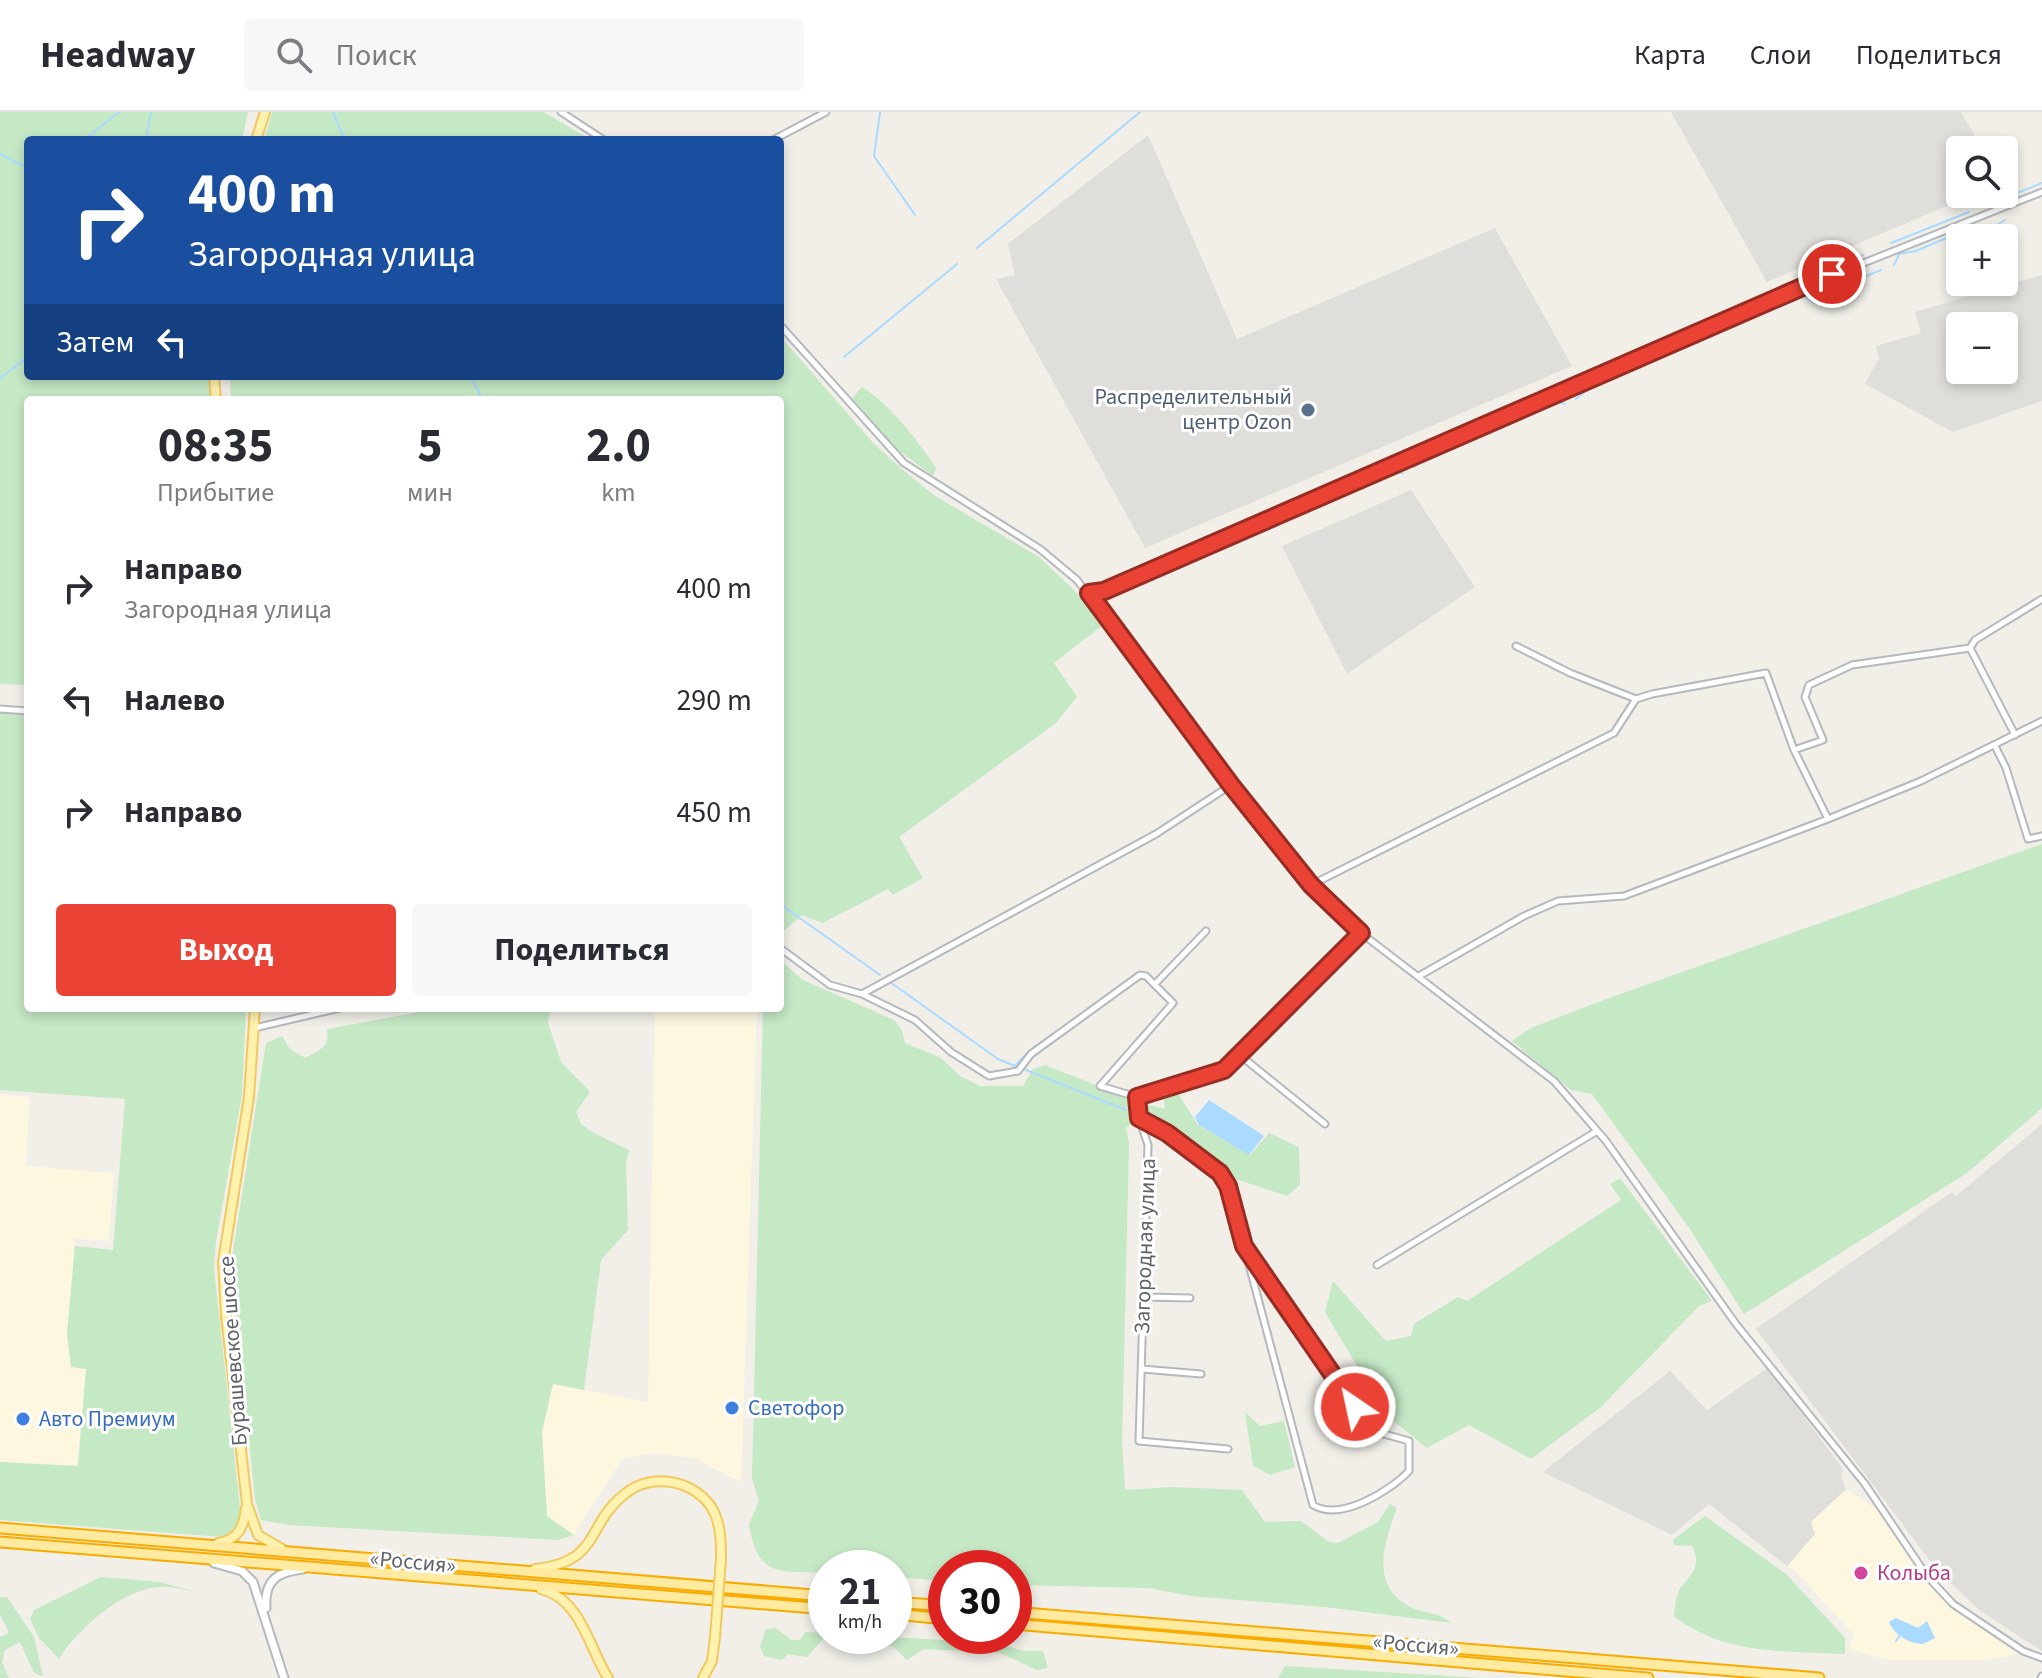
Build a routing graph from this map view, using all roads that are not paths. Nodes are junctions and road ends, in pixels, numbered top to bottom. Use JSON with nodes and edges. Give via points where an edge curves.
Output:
{"nodes":[{"id":1,"x":265,"y":112,"type":"edge"},
{"id":2,"x":561,"y":112,"type":"edge"},
{"id":3,"x":826,"y":112,"type":"edge"},
{"id":4,"x":257,"y":136,"type":"edge"},
{"id":5,"x":598,"y":136,"type":"edge"},
{"id":6,"x":781,"y":136,"type":"edge"},
{"id":7,"x":2042,"y":192,"type":"edge"},
{"id":8,"x":784,"y":329,"type":"edge"},
{"id":9,"x":1089,"y":593,"type":"junction"},
{"id":10,"x":2042,"y":599,"type":"edge"},
{"id":11,"x":1516,"y":646,"type":"dead end"},
{"id":12,"x":1970,"y":648,"type":"junction"},
{"id":13,"x":1636,"y":699,"type":"junction"},
{"id":14,"x":0,"y":709,"type":"edge"},
{"id":15,"x":24,"y":711,"type":"edge"},
{"id":16,"x":2042,"y":721,"type":"edge"},
{"id":17,"x":2015,"y":735,"type":"junction"},
{"id":18,"x":1995,"y":746,"type":"junction"},
{"id":19,"x":1794,"y":750,"type":"junction"},
{"id":20,"x":1231,"y":785,"type":"junction"},
{"id":21,"x":1828,"y":819,"type":"junction"},
{"id":22,"x":2042,"y":836,"type":"edge"},
{"id":23,"x":1311,"y":885,"type":"junction"},
{"id":24,"x":1206,"y":931,"type":"dead end"},
{"id":25,"x":1361,"y":933,"type":"junction"},
{"id":26,"x":784,"y":951,"type":"edge"},
{"id":27,"x":1419,"y":976,"type":"junction"},
{"id":28,"x":1155,"y":984,"type":"junction"},
{"id":29,"x":862,"y":994,"type":"junction"},
{"id":30,"x":255,"y":1012,"type":"edge"},
{"id":31,"x":323,"y":1012,"type":"edge"},
{"id":32,"x":254,"y":1028,"type":"junction"},
{"id":33,"x":1241,"y":1056,"type":"junction"},
{"id":34,"x":1137,"y":1097,"type":"junction"},
{"id":35,"x":1139,"y":1118,"type":"junction"},
{"id":36,"x":1325,"y":1124,"type":"dead end"},
{"id":37,"x":1597,"y":1131,"type":"junction"},
{"id":38,"x":1244,"y":1246,"type":"junction"},
{"id":39,"x":1377,"y":1265,"type":"dead end"},
{"id":40,"x":1144,"y":1297,"type":"junction"},
{"id":41,"x":1190,"y":1298,"type":"dead end"},
{"id":42,"x":1142,"y":1369,"type":"junction"},
{"id":43,"x":1201,"y":1374,"type":"dead end"},
{"id":44,"x":1228,"y":1449,"type":"dead end"},
{"id":45,"x":247,"y":1504,"type":"junction"},
{"id":46,"x":0,"y":1528,"type":"edge"},
{"id":47,"x":0,"y":1542,"type":"edge"},
{"id":48,"x":199,"y":1545,"type":"junction"},
{"id":49,"x":295,"y":1553,"type":"junction"},
{"id":50,"x":198,"y":1558,"type":"junction"},
{"id":51,"x":321,"y":1568,"type":"junction"},
{"id":52,"x":521,"y":1571,"type":"junction"},
{"id":53,"x":521,"y":1584,"type":"junction"},
{"id":54,"x":808,"y":1595,"type":"edge"},
{"id":55,"x":808,"y":1608,"type":"edge"},
{"id":56,"x":1032,"y":1613,"type":"edge"},
{"id":57,"x":268,"y":1622,"type":"junction"},
{"id":58,"x":1032,"y":1626,"type":"edge"},
{"id":59,"x":2042,"y":1658,"type":"edge"},
{"id":60,"x":1538,"y":1668,"type":"junction"},
{"id":61,"x":1605,"y":1675,"type":"junction"},
{"id":62,"x":284,"y":1678,"type":"edge"},
{"id":63,"x":608,"y":1678,"type":"edge"},
{"id":64,"x":703,"y":1678,"type":"edge"},
{"id":65,"x":1559,"y":1678,"type":"edge"},
{"id":66,"x":1593,"y":1678,"type":"edge"},
{"id":67,"x":1648,"y":1678,"type":"edge"},
{"id":68,"x":1819,"y":1678,"type":"edge"}],
"edges":[{"from":1,"to":4,"type":"main road"},
{"from":2,"to":5,"type":"street"},
{"from":3,"to":6,"type":"street"},
{"from":7,"to":9,"type":"street","via":[[1758,305],[1104,591]]},
{"from":8,"to":9,"type":"street","via":[[904,463],[1051,557]]},
{"from":9,"to":20,"type":"street"},
{"from":10,"to":12,"type":"street"},
{"from":11,"to":13,"type":"street"},
{"from":12,"to":17,"type":"street"},
{"from":12,"to":19,"type":"street","via":[[1852,665],[1809,685],[1805,697],[1823,740]]},
{"from":13,"to":19,"type":"street","via":[[1766,673]]},
{"from":13,"to":23,"type":"street","via":[[1614,733]]},
{"from":14,"to":15,"type":"street"},
{"from":16,"to":17,"type":"street"},
{"from":17,"to":18,"type":"street"},
{"from":18,"to":21,"type":"street"},
{"from":18,"to":22,"type":"street","via":[[2028,839]]},
{"from":19,"to":21,"type":"street"},
{"from":20,"to":23,"type":"street"},
{"from":20,"to":29,"type":"street","via":[[1156,834]]},
{"from":21,"to":27,"type":"street","via":[[1624,896],[1558,901]]},
{"from":23,"to":25,"type":"street"},
{"from":24,"to":28,"type":"street"},
{"from":25,"to":27,"type":"street"},
{"from":25,"to":33,"type":"street"},
{"from":26,"to":29,"type":"street","via":[[830,985]]},
{"from":27,"to":37,"type":"street","via":[[1554,1081]]},
{"from":28,"to":29,"type":"street","via":[[1140,975],[1031,1054],[1018,1071],[989,1076],[915,1020]]},
{"from":28,"to":34,"type":"street","via":[[1173,1003],[1100,1086]]},
{"from":30,"to":32,"type":"main road","name":"Бурашевское шоссе"},
{"from":31,"to":32,"type":"street"},
{"from":32,"to":45,"type":"main road","name":"Бурашевское шоссе","via":[[245,1134],[223,1262]]},
{"from":33,"to":34,"type":"street","via":[[1208,1078]]},
{"from":33,"to":36,"type":"street"},
{"from":34,"to":35,"type":"street","name":"Загородная улица"},
{"from":35,"to":38,"type":"street","via":[[1220,1173]]},
{"from":35,"to":40,"type":"street","name":"Загородная улица","via":[[1148,1145]]},
{"from":37,"to":39,"type":"street"},
{"from":37,"to":59,"type":"street","via":[[1736,1324],[1865,1484],[1927,1576],[1953,1604]]},
{"from":38,"to":38,"type":"street","via":[[1370,1430],[1410,1444],[1409,1471],[1388,1488],[1338,1509],[1322,1510],[1311,1502]]},
{"from":40,"to":41,"type":"street"},
{"from":40,"to":42,"type":"street","name":"Загородная улица"},
{"from":42,"to":43,"type":"street"},
{"from":42,"to":44,"type":"street","name":"Загородная улица","via":[[1139,1441]]},
{"from":45,"to":48,"type":"main road","via":[[235,1537]]},
{"from":45,"to":49,"type":"main road","name":"Бурашевское шоссе","via":[[260,1538]]},
{"from":46,"to":48,"type":"highway","name":"«Россия»"},
{"from":47,"to":50,"type":"highway","name":"«Россия»"},
{"from":48,"to":49,"type":"highway","name":"«Россия»"},
{"from":49,"to":52,"type":"highway","name":"«Россия»"},
{"from":50,"to":51,"type":"highway","name":"«Россия»"},
{"from":50,"to":57,"type":"main road","via":[[250,1577]]},
{"from":51,"to":53,"type":"highway","name":"«Россия»"},
{"from":51,"to":57,"type":"main road","via":[[285,1571],[273,1579],[265,1595]]},
{"from":52,"to":54,"type":"highway","name":"«Россия»"},
{"from":52,"to":64,"type":"main road","bridge":true,"via":[[550,1568],[578,1555],[621,1497],[649,1482],[680,1484],[704,1498],[717,1519],[721,1559],[712,1661]]},
{"from":53,"to":55,"type":"highway","name":"«Россия»"},
{"from":53,"to":63,"type":"main road","via":[[547,1590],[568,1605]]},
{"from":56,"to":68,"type":"highway","name":"«Россия»"},
{"from":57,"to":62,"type":"main road"},
{"from":58,"to":60,"type":"highway","name":"«Россия»"},
{"from":60,"to":61,"type":"highway","name":"«Россия»"},
{"from":60,"to":65,"type":"street"},
{"from":61,"to":66,"type":"street"},
{"from":61,"to":67,"type":"highway","name":"«Россия»"}]}
